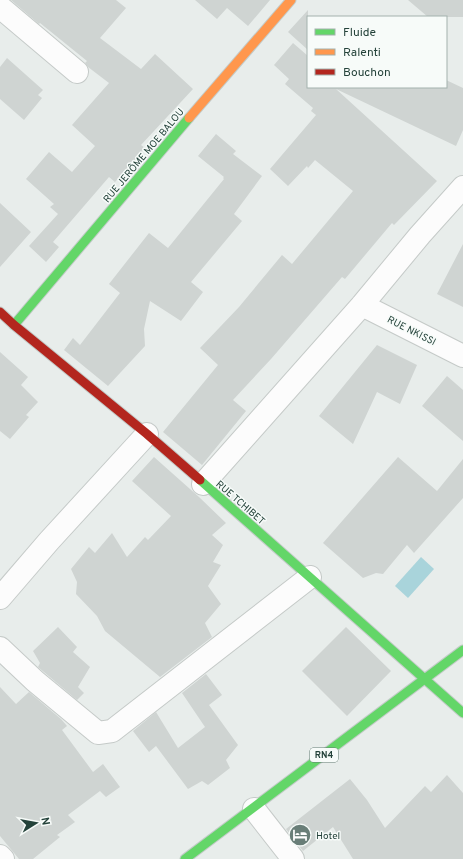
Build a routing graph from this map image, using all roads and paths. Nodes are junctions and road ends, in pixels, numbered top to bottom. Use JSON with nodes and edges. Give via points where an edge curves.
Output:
{"nodes":[{"id":1,"x":291,"y":0,"type":"edge"},
{"id":2,"x":0,"y":7,"type":"edge"},
{"id":3,"x":76,"y":72,"type":"dead end"},
{"id":4,"x":463,"y":187,"type":"edge"},
{"id":5,"x":362,"y":305,"type":"junction"},
{"id":6,"x":0,"y":312,"type":"edge"},
{"id":7,"x":14,"y":326,"type":"junction"},
{"id":8,"x":463,"y":356,"type":"edge"},
{"id":9,"x":147,"y":434,"type":"junction"},
{"id":10,"x":203,"y":484,"type":"junction"},
{"id":11,"x":310,"y":577,"type":"junction"},
{"id":12,"x":0,"y":598,"type":"edge"},
{"id":13,"x":0,"y":648,"type":"edge"},
{"id":14,"x":463,"y":650,"type":"edge"},
{"id":15,"x":425,"y":679,"type":"junction"},
{"id":16,"x":463,"y":713,"type":"edge"},
{"id":17,"x":254,"y":809,"type":"junction"},
{"id":18,"x":0,"y":856,"type":"edge"},
{"id":19,"x":2,"y":859,"type":"edge"},
{"id":20,"x":185,"y":859,"type":"edge"},
{"id":21,"x":293,"y":859,"type":"edge"}],
"edges":[{"from":1,"to":7,"type":"main road","name":"RUE JERÔME MOE BALOU"},
{"from":2,"to":3,"type":"street"},
{"from":4,"to":5,"type":"street"},
{"from":5,"to":8,"type":"street","name":"RUE NKISSI"},
{"from":5,"to":10,"type":"street"},
{"from":6,"to":7,"type":"main road","name":"RUE TCHIBET"},
{"from":7,"to":9,"type":"main road","name":"RUE TCHIBET"},
{"from":9,"to":10,"type":"main road","name":"RUE TCHIBET"},
{"from":9,"to":12,"type":"street"},
{"from":10,"to":11,"type":"main road","name":"RUE TCHIBET"},
{"from":11,"to":13,"type":"street","via":[[112,731],[98,733]]},
{"from":11,"to":15,"type":"main road","name":"RUE TCHIBET"},
{"from":14,"to":15,"type":"main road","number":"RN4"},
{"from":15,"to":16,"type":"main road","name":"RUE TCHIBET"},
{"from":15,"to":17,"type":"main road","number":"RN4"},
{"from":17,"to":20,"type":"main road","number":"RN4"},
{"from":17,"to":21,"type":"street"},
{"from":18,"to":19,"type":"street"}]}
